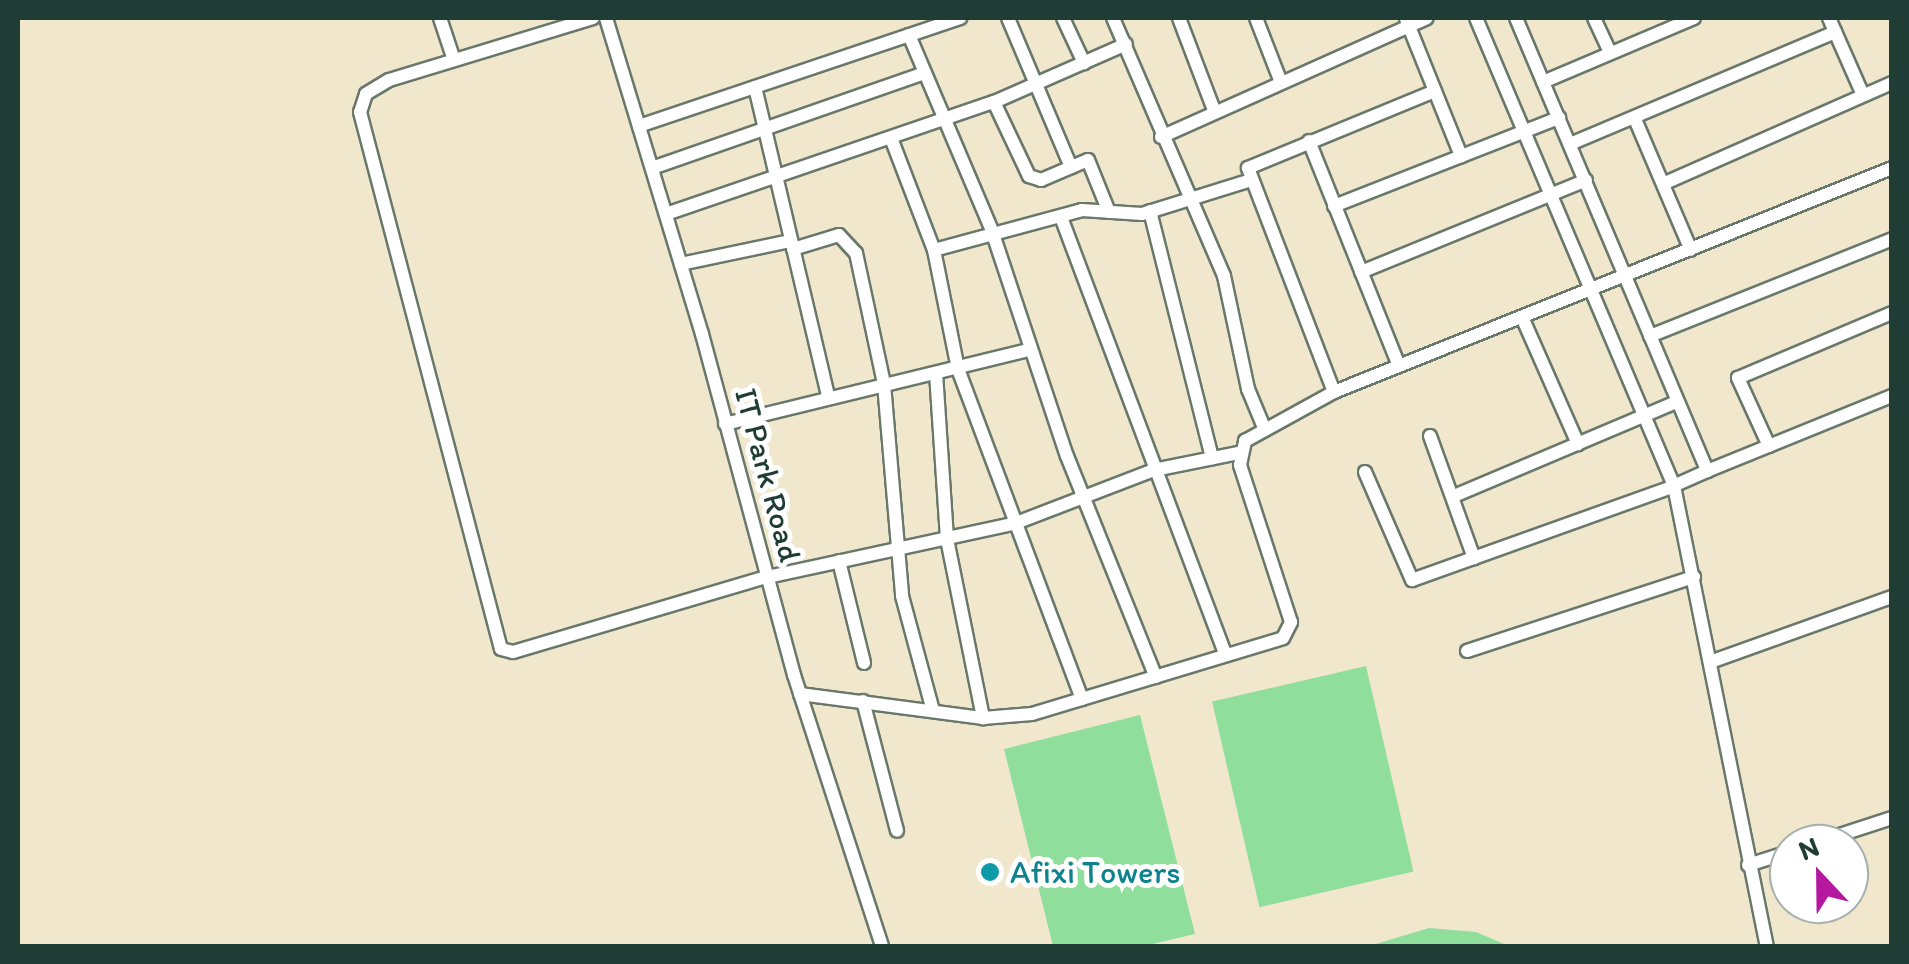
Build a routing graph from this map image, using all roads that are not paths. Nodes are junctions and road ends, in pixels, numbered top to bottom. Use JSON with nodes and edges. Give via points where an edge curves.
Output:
{"nodes":[{"id":1,"x":440,"y":18,"type":"edge"},
{"id":2,"x":593,"y":18,"type":"edge"},
{"id":3,"x":606,"y":18,"type":"edge"},
{"id":4,"x":960,"y":18,"type":"edge"},
{"id":5,"x":1008,"y":18,"type":"edge"},
{"id":6,"x":1063,"y":18,"type":"edge"},
{"id":7,"x":1113,"y":18,"type":"edge"},
{"id":8,"x":1179,"y":18,"type":"edge"},
{"id":9,"x":1256,"y":18,"type":"edge"},
{"id":10,"x":1428,"y":18,"type":"edge"},
{"id":11,"x":1476,"y":18,"type":"edge"},
{"id":12,"x":1516,"y":18,"type":"edge"},
{"id":13,"x":1594,"y":18,"type":"edge"},
{"id":14,"x":1694,"y":18,"type":"edge"},
{"id":15,"x":1829,"y":18,"type":"edge"},
{"id":16,"x":1407,"y":22,"type":"edge"},
{"id":17,"x":1836,"y":32,"type":"junction"},
{"id":18,"x":909,"y":35,"type":"junction"},
{"id":19,"x":1126,"y":44,"type":"junction"},
{"id":20,"x":1610,"y":53,"type":"junction"},
{"id":21,"x":454,"y":60,"type":"junction"},
{"id":22,"x":1084,"y":63,"type":"junction"},
{"id":23,"x":925,"y":73,"type":"junction"},
{"id":24,"x":1280,"y":80,"type":"junction"},
{"id":25,"x":1543,"y":82,"type":"junction"},
{"id":26,"x":1036,"y":83,"type":"junction"},
{"id":27,"x":1892,"y":83,"type":"edge"},
{"id":28,"x":755,"y":86,"type":"junction"},
{"id":29,"x":1435,"y":91,"type":"junction"},
{"id":30,"x":1863,"y":95,"type":"junction"},
{"id":31,"x":994,"y":102,"type":"junction"},
{"id":32,"x":1214,"y":110,"type":"junction"},
{"id":33,"x":1558,"y":118,"type":"junction"},
{"id":34,"x":1636,"y":119,"type":"junction"},
{"id":35,"x":944,"y":120,"type":"junction"},
{"id":36,"x":639,"y":126,"type":"junction"},
{"id":37,"x":762,"y":130,"type":"junction"},
{"id":38,"x":1525,"y":131,"type":"junction"},
{"id":39,"x":1160,"y":137,"type":"junction"},
{"id":40,"x":891,"y":138,"type":"junction"},
{"id":41,"x":1309,"y":141,"type":"junction"},
{"id":42,"x":1570,"y":144,"type":"junction"},
{"id":43,"x":1461,"y":156,"type":"junction"},
{"id":44,"x":1070,"y":167,"type":"junction"},
{"id":45,"x":652,"y":168,"type":"junction"},
{"id":46,"x":1890,"y":171,"type":"edge"},
{"id":47,"x":774,"y":178,"type":"junction"},
{"id":48,"x":1586,"y":180,"type":"junction"},
{"id":49,"x":1248,"y":181,"type":"junction"},
{"id":50,"x":1664,"y":183,"type":"junction"},
{"id":51,"x":1552,"y":194,"type":"junction"},
{"id":52,"x":1194,"y":197,"type":"junction"},
{"id":53,"x":1334,"y":206,"type":"junction"},
{"id":54,"x":1150,"y":211,"type":"junction"},
{"id":55,"x":1108,"y":212,"type":"junction"},
{"id":56,"x":666,"y":214,"type":"junction"},
{"id":57,"x":1062,"y":217,"type":"junction"},
{"id":58,"x":992,"y":231,"type":"junction"},
{"id":59,"x":1892,"y":239,"type":"edge"},
{"id":60,"x":792,"y":245,"type":"junction"},
{"id":61,"x":934,"y":250,"type":"junction"},
{"id":62,"x":1691,"y":250,"type":"junction"},
{"id":63,"x":681,"y":264,"type":"junction"},
{"id":64,"x":1361,"y":272,"type":"junction"},
{"id":65,"x":1624,"y":276,"type":"junction"},
{"id":66,"x":1592,"y":288,"type":"junction"},
{"id":67,"x":1892,"y":313,"type":"edge"},
{"id":68,"x":1522,"y":317,"type":"junction"},
{"id":69,"x":1650,"y":336,"type":"junction"},
{"id":70,"x":1028,"y":350,"type":"junction"},
{"id":71,"x":1399,"y":366,"type":"junction"},
{"id":72,"x":958,"y":369,"type":"junction"},
{"id":73,"x":936,"y":373,"type":"junction"},
{"id":74,"x":884,"y":384,"type":"junction"},
{"id":75,"x":1334,"y":392,"type":"junction"},
{"id":76,"x":828,"y":396,"type":"junction"},
{"id":77,"x":1892,"y":396,"type":"edge"},
{"id":78,"x":1677,"y":402,"type":"junction"},
{"id":79,"x":1646,"y":416,"type":"junction"},
{"id":80,"x":725,"y":424,"type":"junction"},
{"id":81,"x":1265,"y":430,"type":"junction"},
{"id":82,"x":1430,"y":436,"type":"dead end"},
{"id":83,"x":1578,"y":444,"type":"junction"},
{"id":84,"x":1769,"y":446,"type":"junction"},
{"id":85,"x":1238,"y":453,"type":"junction"},
{"id":86,"x":1212,"y":458,"type":"junction"},
{"id":87,"x":1154,"y":470,"type":"junction"},
{"id":88,"x":1706,"y":471,"type":"junction"},
{"id":89,"x":1365,"y":472,"type":"dead end"},
{"id":90,"x":1674,"y":486,"type":"junction"},
{"id":91,"x":1082,"y":493,"type":"junction"},
{"id":92,"x":1454,"y":496,"type":"junction"},
{"id":93,"x":1016,"y":523,"type":"junction"},
{"id":94,"x":947,"y":539,"type":"junction"},
{"id":95,"x":894,"y":549,"type":"junction"},
{"id":96,"x":1474,"y":558,"type":"junction"},
{"id":97,"x":839,"y":561,"type":"junction"},
{"id":98,"x":1694,"y":576,"type":"junction"},
{"id":99,"x":767,"y":577,"type":"junction"},
{"id":100,"x":1892,"y":596,"type":"edge"},
{"id":101,"x":1467,"y":651,"type":"dead end"},
{"id":102,"x":1225,"y":654,"type":"junction"},
{"id":103,"x":1713,"y":660,"type":"junction"},
{"id":104,"x":864,"y":663,"type":"dead end"},
{"id":105,"x":1156,"y":677,"type":"junction"},
{"id":106,"x":800,"y":694,"type":"junction"},
{"id":107,"x":1082,"y":699,"type":"junction"},
{"id":108,"x":863,"y":701,"type":"junction"},
{"id":109,"x":933,"y":711,"type":"junction"},
{"id":110,"x":983,"y":718,"type":"junction"},
{"id":111,"x":897,"y":831,"type":"dead end"},
{"id":112,"x":1769,"y":858,"type":"edge"},
{"id":113,"x":1748,"y":865,"type":"junction"},
{"id":114,"x":882,"y":946,"type":"edge"},
{"id":115,"x":1767,"y":946,"type":"edge"}],
"edges":[{"from":1,"to":21,"type":"street"},
{"from":2,"to":21,"type":"street"},
{"from":3,"to":36,"type":"street","name":"IT Park Road"},
{"from":4,"to":18,"type":"street"},
{"from":5,"to":26,"type":"street"},
{"from":6,"to":22,"type":"street"},
{"from":7,"to":19,"type":"street"},
{"from":8,"to":32,"type":"street"},
{"from":9,"to":24,"type":"street"},
{"from":10,"to":16,"type":"street"},
{"from":11,"to":38,"type":"street"},
{"from":12,"to":25,"type":"street"},
{"from":13,"to":20,"type":"street"},
{"from":14,"to":20,"type":"street"},
{"from":15,"to":17,"type":"street"},
{"from":16,"to":24,"type":"street"},
{"from":16,"to":29,"type":"street"},
{"from":17,"to":30,"type":"street"},
{"from":17,"to":34,"type":"street"},
{"from":18,"to":23,"type":"street"},
{"from":18,"to":28,"type":"street"},
{"from":19,"to":22,"type":"street"},
{"from":19,"to":39,"type":"street"},
{"from":20,"to":25,"type":"street"},
{"from":21,"to":99,"type":"street","via":[[389,80],[366,94],[360,112],[494,638],[513,652]]},
{"from":22,"to":26,"type":"street"},
{"from":23,"to":35,"type":"street"},
{"from":23,"to":37,"type":"street"},
{"from":24,"to":32,"type":"street"},
{"from":25,"to":33,"type":"street"},
{"from":26,"to":31,"type":"street"},
{"from":26,"to":44,"type":"street"},
{"from":27,"to":30,"type":"street"},
{"from":28,"to":36,"type":"street"},
{"from":28,"to":37,"type":"street"},
{"from":29,"to":41,"type":"street"},
{"from":29,"to":43,"type":"street"},
{"from":30,"to":50,"type":"street"},
{"from":31,"to":35,"type":"street"},
{"from":31,"to":44,"type":"street","via":[[1034,181]]},
{"from":32,"to":39,"type":"street"},
{"from":33,"to":38,"type":"street"},
{"from":33,"to":42,"type":"street"},
{"from":34,"to":42,"type":"street"},
{"from":34,"to":50,"type":"street"},
{"from":35,"to":40,"type":"street"},
{"from":35,"to":58,"type":"street"},
{"from":36,"to":45,"type":"street","name":"IT Park Road"},
{"from":37,"to":45,"type":"street"},
{"from":37,"to":47,"type":"street"},
{"from":38,"to":43,"type":"street"},
{"from":38,"to":51,"type":"street"},
{"from":39,"to":52,"type":"street"},
{"from":40,"to":47,"type":"street"},
{"from":40,"to":61,"type":"street"},
{"from":41,"to":49,"type":"street","via":[[1254,162]]},
{"from":41,"to":53,"type":"street"},
{"from":42,"to":48,"type":"street"},
{"from":43,"to":53,"type":"street"},
{"from":44,"to":55,"type":"street","via":[[1093,164]]},
{"from":45,"to":56,"type":"street","name":"IT Park Road"},
{"from":46,"to":62,"type":"street"},
{"from":47,"to":56,"type":"street"},
{"from":47,"to":60,"type":"street"},
{"from":48,"to":51,"type":"street"},
{"from":48,"to":65,"type":"street"},
{"from":49,"to":52,"type":"street"},
{"from":49,"to":75,"type":"street"},
{"from":50,"to":62,"type":"street"},
{"from":51,"to":64,"type":"street"},
{"from":51,"to":66,"type":"street"},
{"from":52,"to":54,"type":"street"},
{"from":52,"to":81,"type":"street","via":[[1224,276],[1248,389]]},
{"from":53,"to":64,"type":"street"},
{"from":54,"to":55,"type":"street","via":[[1125,218]]},
{"from":54,"to":86,"type":"street"},
{"from":55,"to":57,"type":"street"},
{"from":56,"to":63,"type":"street","name":"IT Park Road"},
{"from":57,"to":58,"type":"street"},
{"from":57,"to":87,"type":"street"},
{"from":58,"to":61,"type":"street"},
{"from":58,"to":70,"type":"street"},
{"from":59,"to":69,"type":"street"},
{"from":60,"to":63,"type":"street"},
{"from":60,"to":74,"type":"street","via":[[839,235],[852,242]]},
{"from":60,"to":76,"type":"street"},
{"from":61,"to":72,"type":"street"},
{"from":62,"to":65,"type":"street"},
{"from":63,"to":80,"type":"street","name":"IT Park Road"},
{"from":64,"to":71,"type":"street"},
{"from":65,"to":66,"type":"street"},
{"from":65,"to":69,"type":"street"},
{"from":66,"to":68,"type":"street"},
{"from":66,"to":79,"type":"street"},
{"from":67,"to":84,"type":"street","via":[[1738,378]]},
{"from":68,"to":71,"type":"street"},
{"from":68,"to":83,"type":"street"},
{"from":69,"to":78,"type":"street"},
{"from":70,"to":72,"type":"street"},
{"from":70,"to":91,"type":"street"},
{"from":71,"to":75,"type":"street"},
{"from":72,"to":73,"type":"street"},
{"from":72,"to":93,"type":"street"},
{"from":73,"to":74,"type":"street"},
{"from":73,"to":94,"type":"street"},
{"from":74,"to":76,"type":"street"},
{"from":74,"to":95,"type":"street"},
{"from":75,"to":81,"type":"street"},
{"from":76,"to":80,"type":"street"},
{"from":77,"to":84,"type":"street"},
{"from":78,"to":79,"type":"street"},
{"from":78,"to":88,"type":"street"},
{"from":79,"to":83,"type":"street"},
{"from":79,"to":90,"type":"street"},
{"from":80,"to":99,"type":"street","name":"IT Park Road"},
{"from":81,"to":85,"type":"street"},
{"from":82,"to":92,"type":"street"},
{"from":83,"to":92,"type":"street"},
{"from":84,"to":88,"type":"street"},
{"from":85,"to":86,"type":"street"},
{"from":85,"to":102,"type":"street","via":[[1291,622],[1283,638]]},
{"from":86,"to":87,"type":"street"},
{"from":87,"to":91,"type":"street"},
{"from":87,"to":102,"type":"street"},
{"from":88,"to":90,"type":"street"},
{"from":89,"to":96,"type":"street","via":[[1412,580]]},
{"from":90,"to":96,"type":"street"},
{"from":90,"to":98,"type":"street"},
{"from":91,"to":93,"type":"street"},
{"from":91,"to":105,"type":"street"},
{"from":92,"to":96,"type":"street"},
{"from":93,"to":94,"type":"street"},
{"from":93,"to":107,"type":"street"},
{"from":94,"to":95,"type":"street"},
{"from":94,"to":110,"type":"street"},
{"from":95,"to":97,"type":"street"},
{"from":95,"to":109,"type":"street"},
{"from":97,"to":99,"type":"street"},
{"from":97,"to":104,"type":"street"},
{"from":98,"to":101,"type":"street"},
{"from":98,"to":103,"type":"street"},
{"from":99,"to":106,"type":"street","name":"IT Park Road"},
{"from":100,"to":103,"type":"street"},
{"from":102,"to":105,"type":"street"},
{"from":103,"to":113,"type":"street"},
{"from":105,"to":107,"type":"street"},
{"from":106,"to":108,"type":"street"},
{"from":106,"to":114,"type":"street","name":"IT Park Road"},
{"from":107,"to":110,"type":"street","via":[[1032,714]]},
{"from":108,"to":109,"type":"street"},
{"from":108,"to":111,"type":"street"},
{"from":109,"to":110,"type":"street"},
{"from":112,"to":113,"type":"street"},
{"from":113,"to":115,"type":"street"}]}
